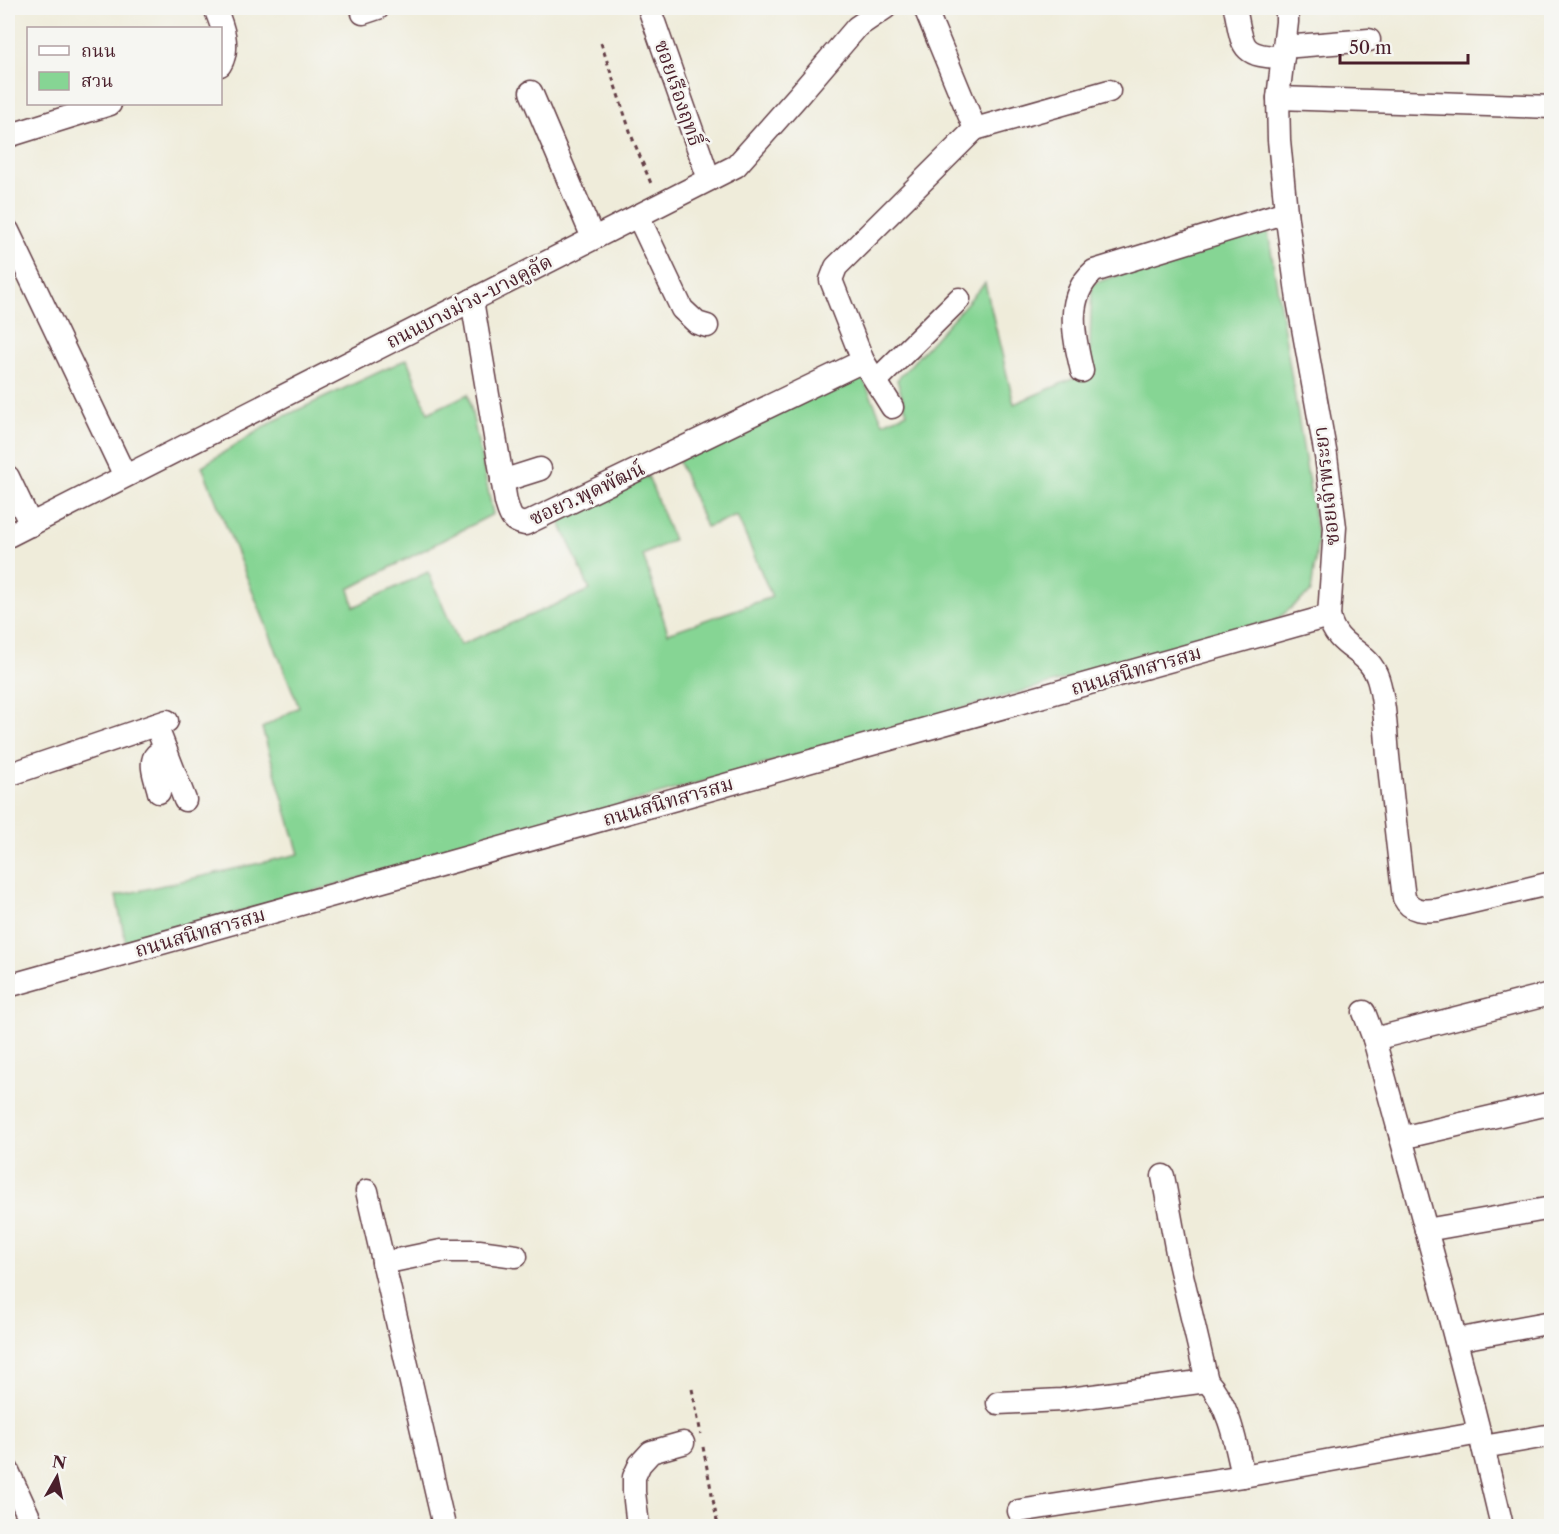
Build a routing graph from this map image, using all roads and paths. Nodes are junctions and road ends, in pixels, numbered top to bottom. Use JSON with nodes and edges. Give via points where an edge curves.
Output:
{"nodes":[{"id":1,"x":214,"y":8,"type":"edge"},
{"id":2,"x":649,"y":8,"type":"edge"},
{"id":3,"x":885,"y":8,"type":"edge"},
{"id":4,"x":925,"y":8,"type":"edge"},
{"id":5,"x":1235,"y":8,"type":"edge"},
{"id":6,"x":1287,"y":8,"type":"edge"},
{"id":7,"x":220,"y":27,"type":"edge"},
{"id":8,"x":222,"y":33,"type":"edge"},
{"id":9,"x":1369,"y":40,"type":"dead end"},
{"id":10,"x":601,"y":44,"type":"dead end"},
{"id":11,"x":1283,"y":52,"type":"junction"},
{"id":12,"x":222,"y":62,"type":"edge"},
{"id":13,"x":1109,"y":91,"type":"dead end"},
{"id":14,"x":531,"y":92,"type":"dead end"},
{"id":15,"x":1278,"y":98,"type":"junction"},
{"id":16,"x":107,"y":105,"type":"edge"},
{"id":17,"x":1551,"y":107,"type":"edge"},
{"id":18,"x":523,"y":126,"type":"dead end"},
{"id":19,"x":545,"y":127,"type":"junction"},
{"id":20,"x":975,"y":129,"type":"junction"},
{"id":21,"x":8,"y":136,"type":"edge"},
{"id":22,"x":709,"y":179,"type":"junction"},
{"id":23,"x":660,"y":204,"type":"junction"},
{"id":24,"x":1286,"y":212,"type":"junction"},
{"id":25,"x":638,"y":216,"type":"junction"},
{"id":26,"x":8,"y":231,"type":"edge"},
{"id":27,"x":593,"y":238,"type":"junction"},
{"id":28,"x":959,"y":299,"type":"dead end"},
{"id":29,"x":471,"y":300,"type":"junction"},
{"id":30,"x":707,"y":326,"type":"dead end"},
{"id":31,"x":863,"y":361,"type":"junction"},
{"id":32,"x":1082,"y":371,"type":"dead end"},
{"id":33,"x":876,"y":381,"type":"junction"},
{"id":34,"x":892,"y":407,"type":"dead end"},
{"id":35,"x":540,"y":469,"type":"dead end"},
{"id":36,"x":125,"y":476,"type":"junction"},
{"id":37,"x":8,"y":477,"type":"edge"},
{"id":38,"x":502,"y":481,"type":"junction"},
{"id":39,"x":31,"y":525,"type":"junction"},
{"id":40,"x":8,"y":537,"type":"edge"},
{"id":41,"x":1329,"y":616,"type":"junction"},
{"id":42,"x":165,"y":749,"type":"junction"},
{"id":43,"x":8,"y":776,"type":"edge"},
{"id":44,"x":159,"y":792,"type":"dead end"},
{"id":45,"x":185,"y":800,"type":"dead end"},
{"id":46,"x":1551,"y":883,"type":"edge"},
{"id":47,"x":8,"y":987,"type":"edge"},
{"id":48,"x":1550,"y":994,"type":"edge"},
{"id":49,"x":1364,"y":1012,"type":"dead end"},
{"id":50,"x":1374,"y":1039,"type":"junction"},
{"id":51,"x":1551,"y":1103,"type":"edge"},
{"id":52,"x":1401,"y":1138,"type":"junction"},
{"id":53,"x":1163,"y":1176,"type":"dead end"},
{"id":54,"x":366,"y":1191,"type":"dead end"},
{"id":55,"x":1551,"y":1208,"type":"edge"},
{"id":56,"x":1426,"y":1230,"type":"junction"},
{"id":57,"x":516,"y":1256,"type":"dead end"},
{"id":58,"x":383,"y":1263,"type":"junction"},
{"id":59,"x":1551,"y":1322,"type":"edge"},
{"id":60,"x":1456,"y":1340,"type":"junction"},
{"id":61,"x":1207,"y":1381,"type":"junction"},
{"id":62,"x":692,"y":1389,"type":"dead end"},
{"id":63,"x":998,"y":1403,"type":"dead end"},
{"id":64,"x":1551,"y":1435,"type":"edge"},
{"id":65,"x":1482,"y":1440,"type":"junction"},
{"id":66,"x":696,"y":1441,"type":"junction"},
{"id":67,"x":8,"y":1471,"type":"edge"},
{"id":68,"x":1243,"y":1476,"type":"junction"},
{"id":69,"x":1019,"y":1511,"type":"dead end"},
{"id":70,"x":33,"y":1527,"type":"edge"},
{"id":71,"x":444,"y":1527,"type":"edge"},
{"id":72,"x":638,"y":1527,"type":"edge"},
{"id":73,"x":718,"y":1527,"type":"edge"},
{"id":74,"x":1502,"y":1527,"type":"edge"}],
"edges":[{"from":1,"to":7,"type":"street"},
{"from":2,"to":22,"type":"street","name":"ซอยเรืองฤทธิ์"},
{"from":3,"to":22,"type":"street","name":"ถนนบางม่วง-บางคูลัด","via":[[857,27],[736,166]]},
{"from":4,"to":20,"type":"street"},
{"from":5,"to":11,"type":"street","via":[[1246,47],[1254,54],[1268,57]]},
{"from":6,"to":11,"type":"street","name":"ซอยเจ้าพระยา"},
{"from":8,"to":12,"type":"street","via":[[226,45]]},
{"from":9,"to":11,"type":"street"},
{"from":10,"to":23,"type":"path","via":[[632,137]]},
{"from":11,"to":15,"type":"street","name":"ซอยเจ้าพระยา"},
{"from":13,"to":20,"type":"street"},
{"from":14,"to":19,"type":"street"},
{"from":15,"to":17,"type":"street"},
{"from":15,"to":24,"type":"street","name":"ซอยเจ้าพระยา"},
{"from":16,"to":21,"type":"street"},
{"from":18,"to":19,"type":"street"},
{"from":19,"to":27,"type":"street"},
{"from":20,"to":31,"type":"street","via":[[836,267],[831,280]]},
{"from":22,"to":23,"type":"street","name":"ถนนบางม่วง-บางคูลัด"},
{"from":23,"to":25,"type":"street","name":"ถนนบางม่วง-บางคูลัด"},
{"from":24,"to":32,"type":"street","via":[[1094,271],[1085,278],[1073,313]]},
{"from":24,"to":41,"type":"street","name":"ซอยเจ้าพระยา","via":[[1335,527]]},
{"from":25,"to":27,"type":"street","name":"ถนนบางม่วง-บางคูลัด"},
{"from":25,"to":30,"type":"street","via":[[682,309]]},
{"from":26,"to":36,"type":"street"},
{"from":27,"to":29,"type":"street","name":"ถนนบางม่วง-บางคูลัด"},
{"from":28,"to":33,"type":"street"},
{"from":29,"to":36,"type":"street","name":"ถนนบางม่วง-บางคูลัด"},
{"from":29,"to":38,"type":"street","name":"ซอยว.พุดพัฒน์"},
{"from":31,"to":33,"type":"street"},
{"from":31,"to":38,"type":"street","name":"ซอยว.พุดพัฒน์","via":[[525,524],[510,516]]},
{"from":33,"to":34,"type":"street"},
{"from":35,"to":38,"type":"street"},
{"from":36,"to":39,"type":"street","name":"ถนนบางม่วง-บางคูลัด"},
{"from":37,"to":39,"type":"street"},
{"from":39,"to":40,"type":"street","name":"ถนนบางม่วง-บางคูลัด"},
{"from":41,"to":46,"type":"street","via":[[1339,638],[1372,664],[1378,680],[1407,905],[1423,911],[1438,910]]},
{"from":41,"to":47,"type":"street","name":"ถนนสนิทสารสม"},
{"from":42,"to":43,"type":"street","via":[[161,723]]},
{"from":42,"to":44,"type":"street","via":[[153,761]]},
{"from":42,"to":45,"type":"street"},
{"from":48,"to":50,"type":"street"},
{"from":49,"to":50,"type":"street"},
{"from":50,"to":52,"type":"street"},
{"from":51,"to":52,"type":"street"},
{"from":52,"to":56,"type":"street"},
{"from":53,"to":61,"type":"street"},
{"from":54,"to":58,"type":"street"},
{"from":55,"to":56,"type":"street"},
{"from":56,"to":60,"type":"street"},
{"from":57,"to":58,"type":"street","via":[[441,1251]]},
{"from":58,"to":71,"type":"street"},
{"from":59,"to":60,"type":"street"},
{"from":60,"to":65,"type":"street"},
{"from":61,"to":63,"type":"street","via":[[1062,1400]]},
{"from":61,"to":68,"type":"street","via":[[1227,1415]]},
{"from":62,"to":66,"type":"path"},
{"from":64,"to":65,"type":"street"},
{"from":65,"to":68,"type":"street"},
{"from":65,"to":74,"type":"street"},
{"from":66,"to":72,"type":"street","via":[[651,1452],[640,1464],[634,1477]]},
{"from":66,"to":73,"type":"path"},
{"from":67,"to":70,"type":"street"},
{"from":68,"to":69,"type":"street"}]}
